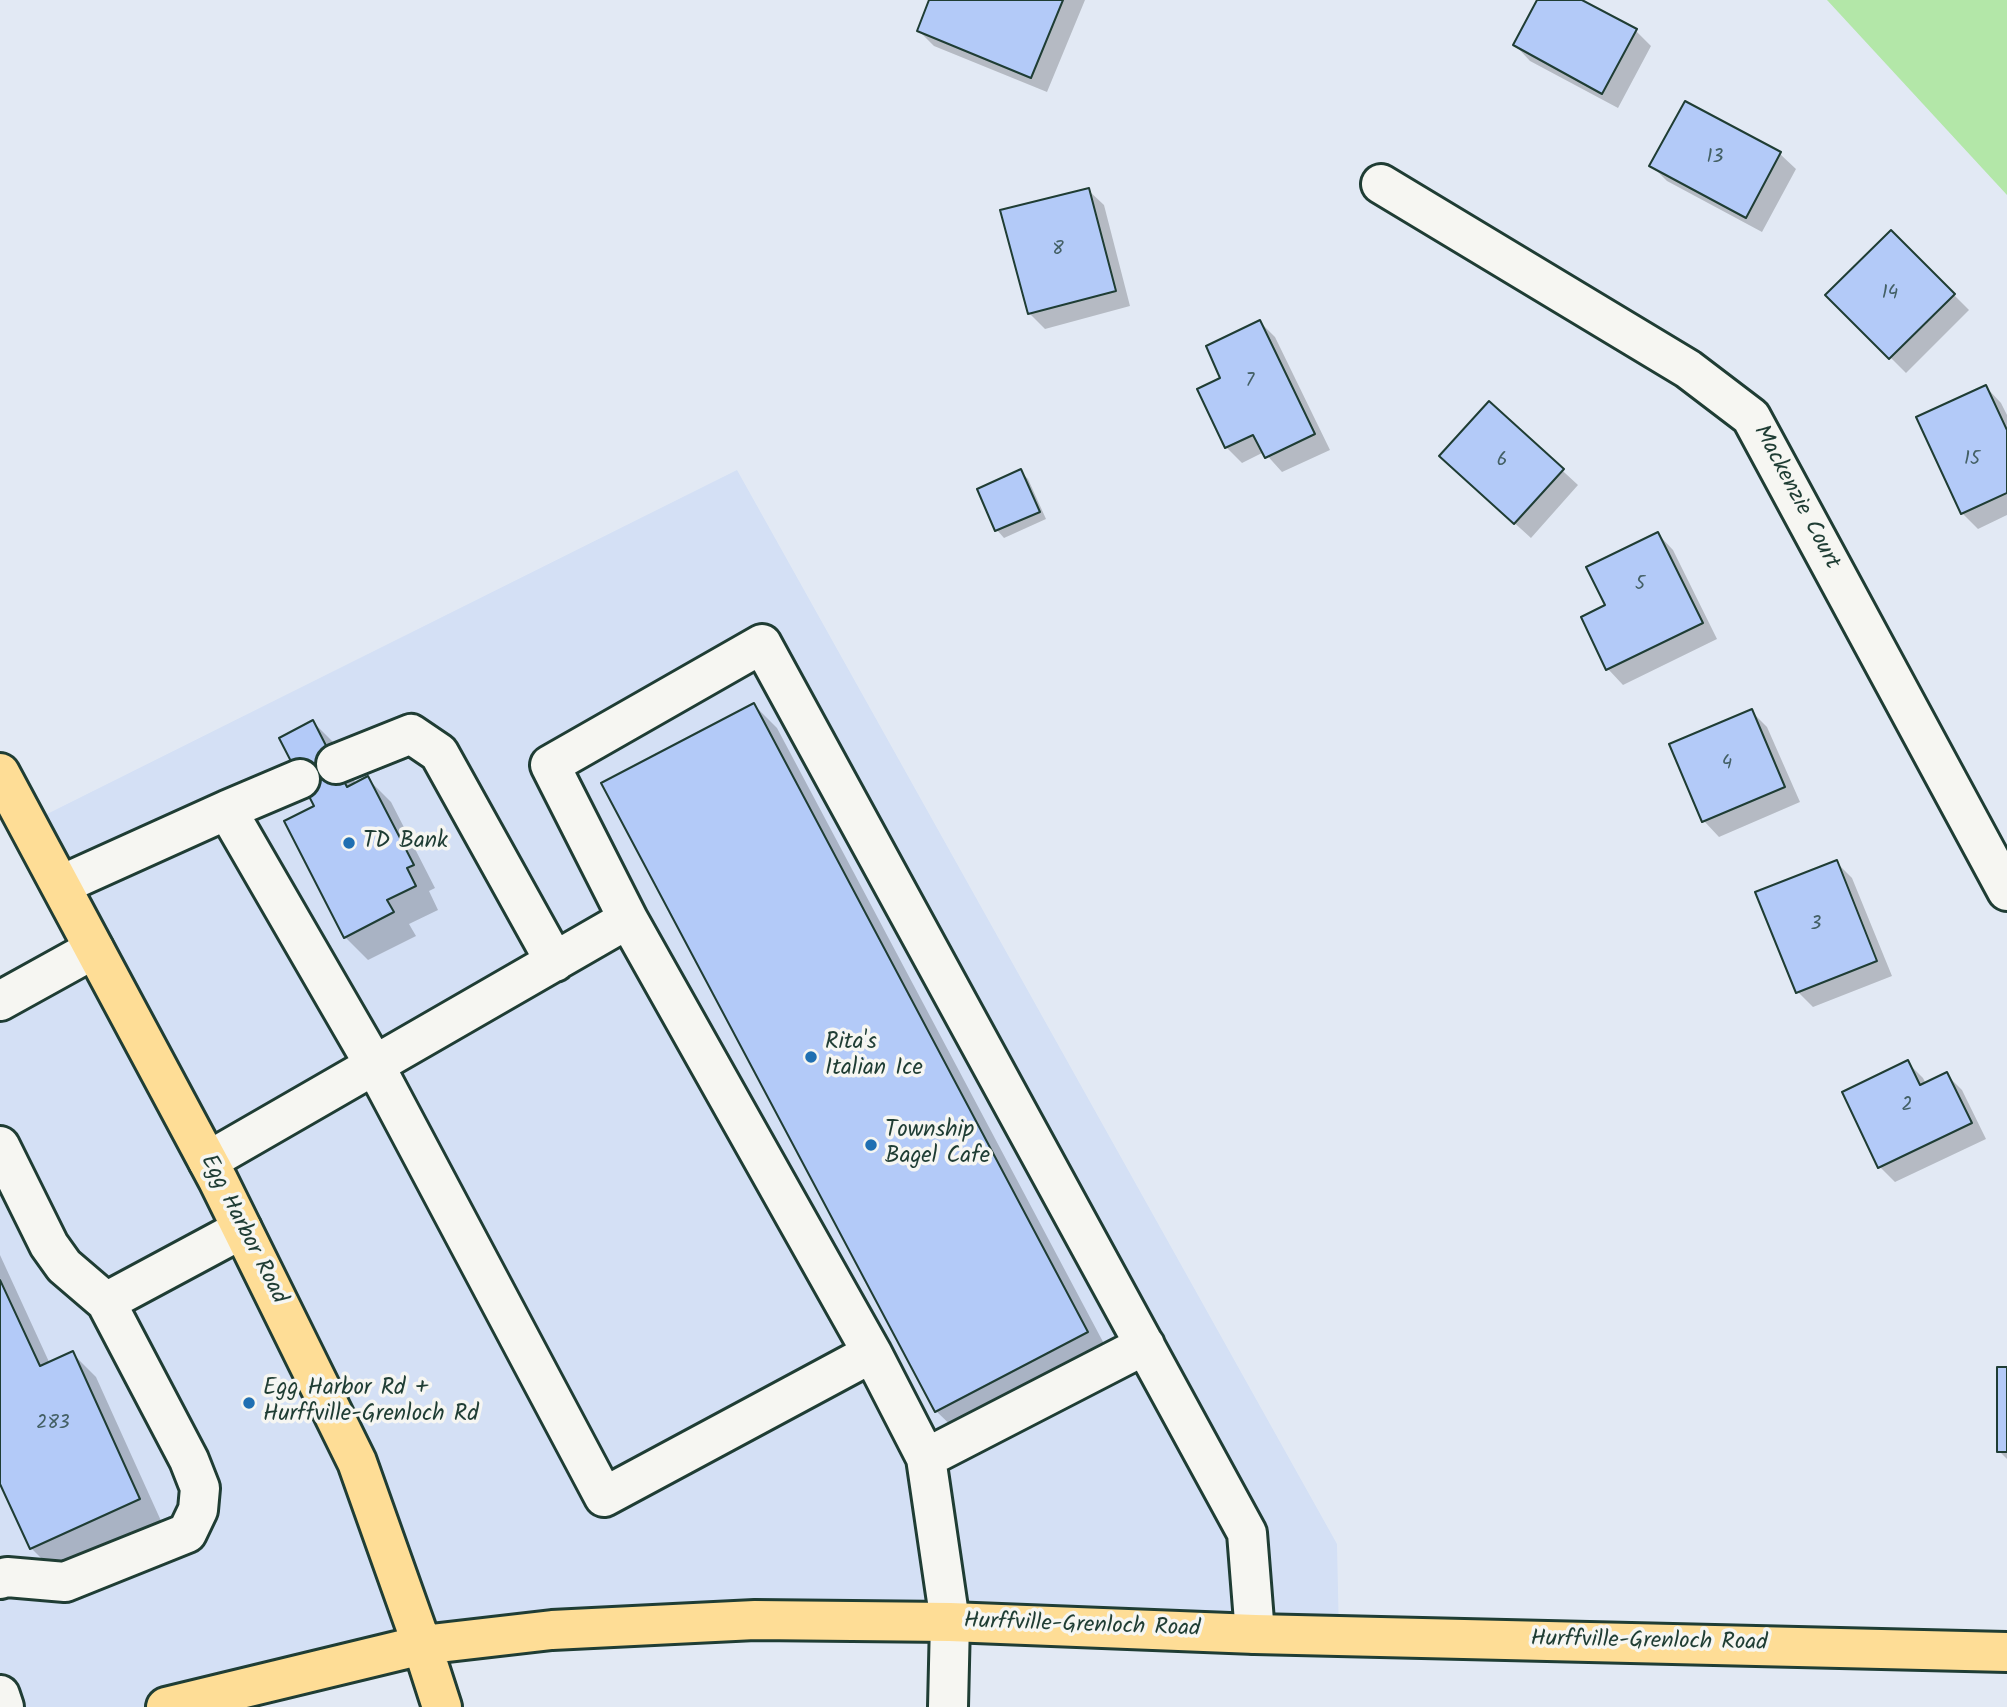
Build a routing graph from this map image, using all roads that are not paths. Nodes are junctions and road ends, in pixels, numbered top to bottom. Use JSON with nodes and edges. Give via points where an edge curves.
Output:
{"nodes":[{"id":1,"x":1381,"y":184,"type":"dead end"},
{"id":2,"x":336,"y":764,"type":"dead end"},
{"id":3,"x":0,"y":773,"type":"edge"},
{"id":4,"x":300,"y":779,"type":"dead end"},
{"id":5,"x":227,"y":810,"type":"junction"},
{"id":6,"x":61,"y":885,"type":"junction"},
{"id":7,"x":2007,"y":891,"type":"edge"},
{"id":8,"x":628,"y":919,"type":"junction"},
{"id":9,"x":94,"y":948,"type":"junction"},
{"id":10,"x":555,"y":961,"type":"junction"},
{"id":11,"x":0,"y":1001,"type":"edge"},
{"id":12,"x":375,"y":1066,"type":"junction"},
{"id":13,"x":0,"y":1146,"type":"edge"},
{"id":14,"x":208,"y":1161,"type":"junction"},
{"id":15,"x":242,"y":1229,"type":"junction"},
{"id":16,"x":106,"y":1302,"type":"junction"},
{"id":17,"x":1145,"y":1345,"type":"junction"},
{"id":18,"x":872,"y":1353,"type":"junction"},
{"id":19,"x":926,"y":1458,"type":"junction"},
{"id":20,"x":0,"y":1579,"type":"edge"},
{"id":21,"x":950,"y":1622,"type":"junction"},
{"id":22,"x":1255,"y":1634,"type":"junction"},
{"id":23,"x":422,"y":1645,"type":"junction"},
{"id":24,"x":2007,"y":1652,"type":"edge"},
{"id":25,"x":0,"y":1695,"type":"edge"},
{"id":26,"x":4,"y":1707,"type":"edge"},
{"id":27,"x":166,"y":1707,"type":"edge"},
{"id":28,"x":442,"y":1707,"type":"edge"},
{"id":29,"x":948,"y":1707,"type":"edge"}],
"edges":[{"from":1,"to":7,"type":"street","name":"Mackenzie Court","via":[[1688,369],[1751,417]]},
{"from":2,"to":10,"type":"street","via":[[411,733],[439,753]]},
{"from":3,"to":6,"type":"main road","name":"Egg Harbor Road"},
{"from":4,"to":5,"type":"street"},
{"from":5,"to":6,"type":"street"},
{"from":5,"to":12,"type":"street"},
{"from":6,"to":9,"type":"main road","name":"Egg Harbor Road"},
{"from":8,"to":10,"type":"street"},
{"from":8,"to":17,"type":"street","via":[[550,765],[762,644]]},
{"from":8,"to":18,"type":"street"},
{"from":9,"to":11,"type":"street"},
{"from":9,"to":14,"type":"main road","name":"Egg Harbor Road"},
{"from":10,"to":12,"type":"street"},
{"from":12,"to":14,"type":"street"},
{"from":12,"to":18,"type":"street","via":[[604,1497]]},
{"from":13,"to":16,"type":"street","via":[[49,1245],[64,1266]]},
{"from":14,"to":15,"type":"main road","name":"Egg Harbor Road"},
{"from":15,"to":16,"type":"street"},
{"from":15,"to":23,"type":"main road","name":"Egg Harbor Road","via":[[357,1462]]},
{"from":16,"to":20,"type":"street","via":[[189,1460],[200,1488],[198,1510],[187,1533],[65,1582]]},
{"from":17,"to":19,"type":"street"},
{"from":17,"to":22,"type":"street","via":[[1247,1533]]},
{"from":18,"to":19,"type":"street"},
{"from":19,"to":21,"type":"street"},
{"from":21,"to":22,"type":"main road","name":"Hurffville-Grenloch Road"},
{"from":21,"to":23,"type":"main road","name":"Hurffville-Grenloch Road","via":[[742,1621],[552,1630]]},
{"from":21,"to":29,"type":"street"},
{"from":22,"to":24,"type":"main road","name":"Hurffville-Grenloch Road"},
{"from":23,"to":27,"type":"main road","name":"Hurffville-Grenloch Road"},
{"from":23,"to":28,"type":"main road","name":"Egg Harbor Road"},
{"from":25,"to":26,"type":"street"}]}
